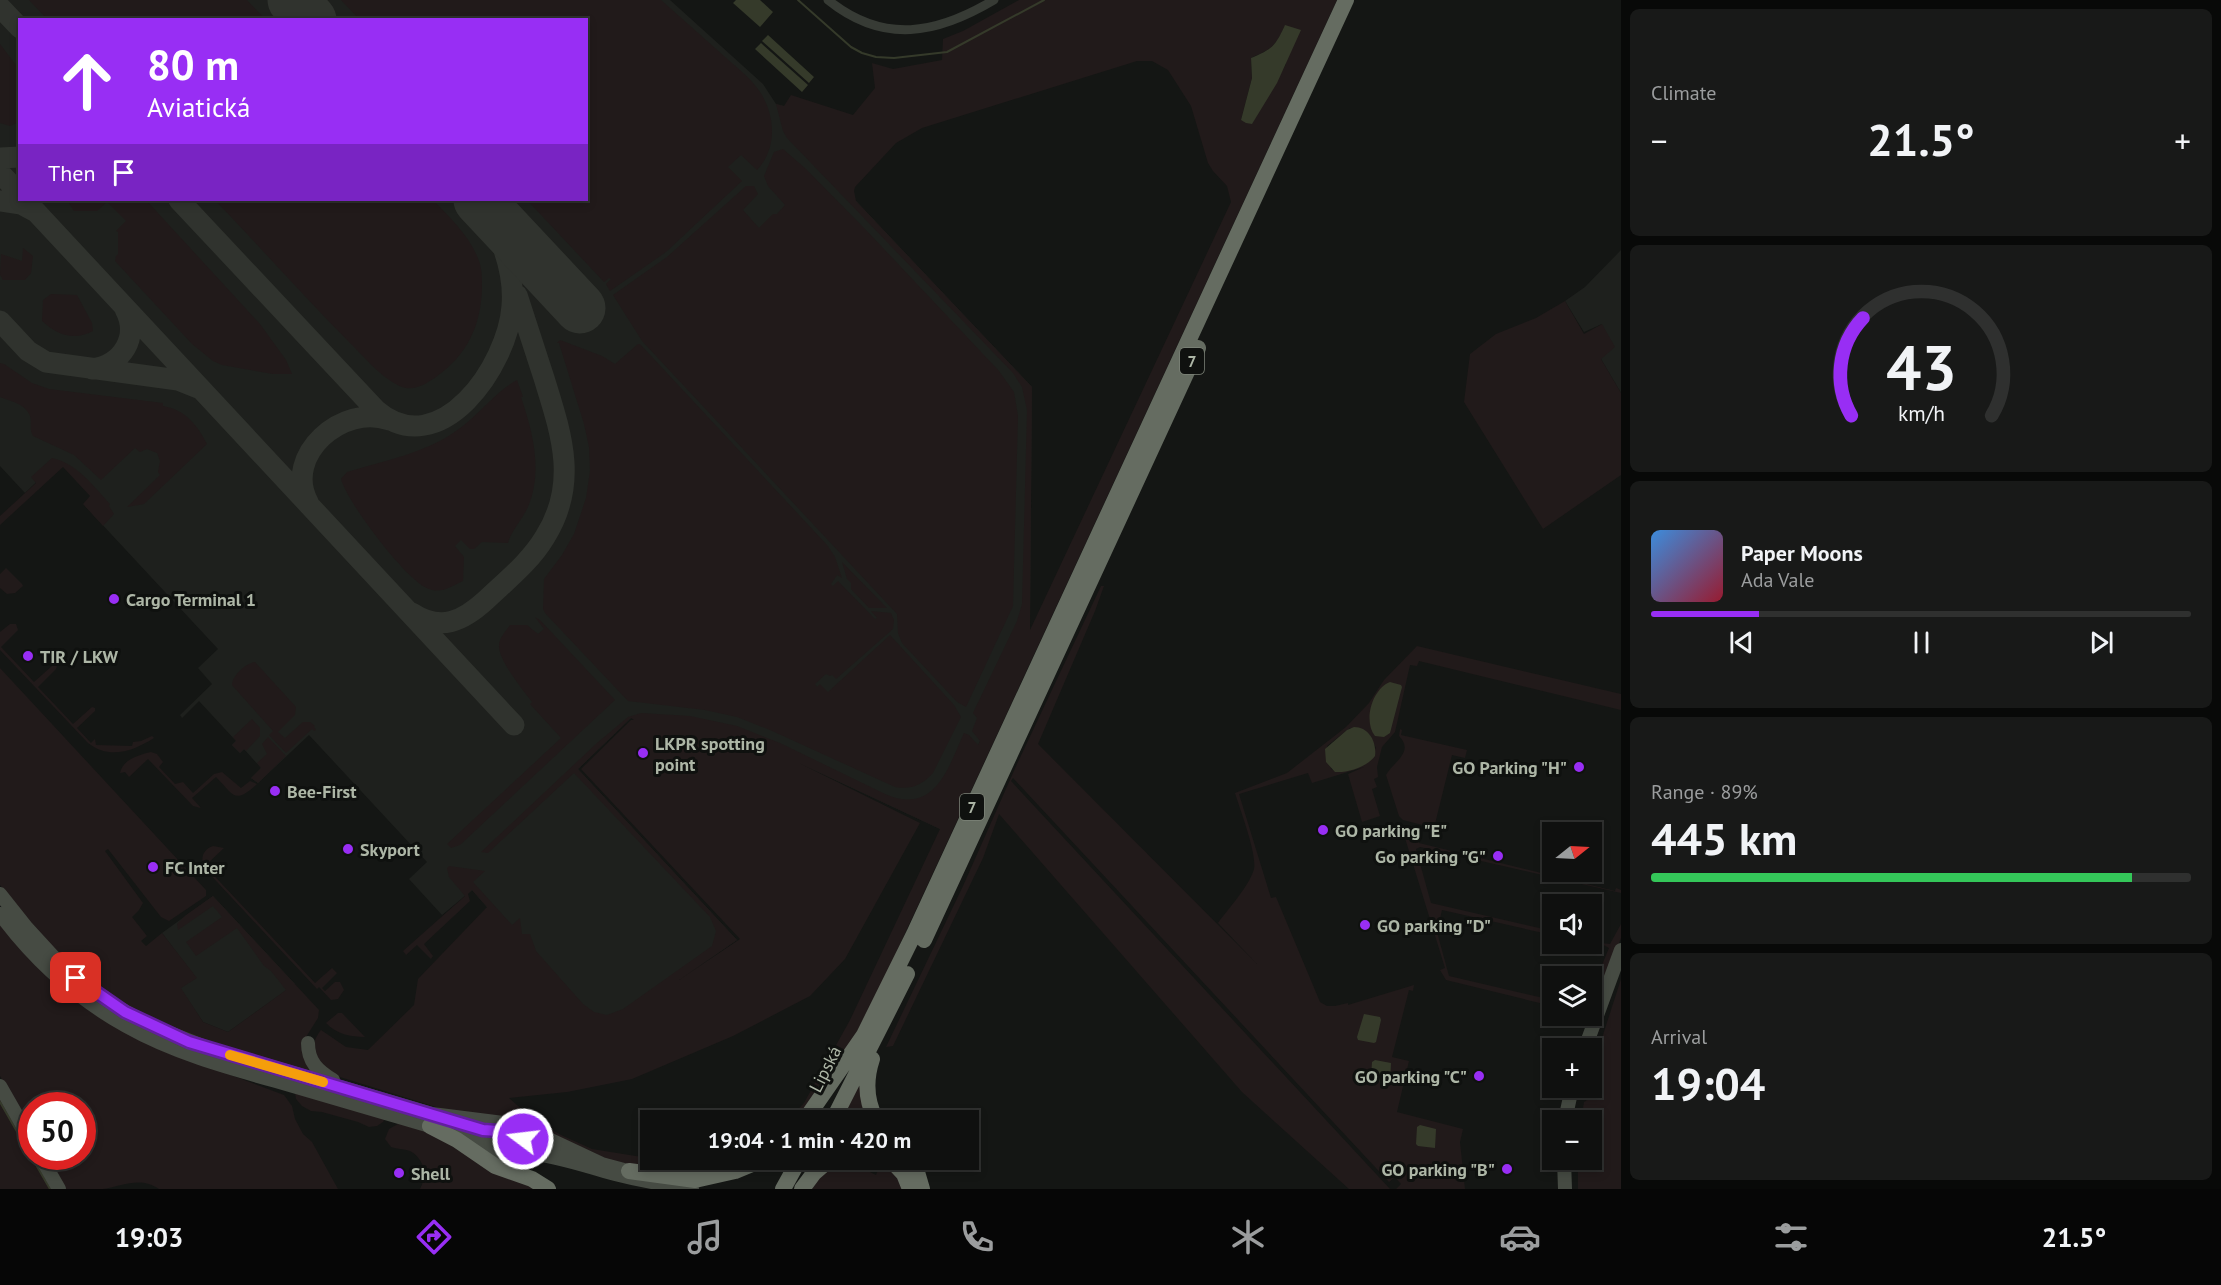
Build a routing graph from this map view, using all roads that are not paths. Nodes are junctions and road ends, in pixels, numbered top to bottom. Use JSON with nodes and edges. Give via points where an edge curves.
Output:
{"nodes":[{"id":1,"x":828,"y":0,"type":"edge"},
{"id":2,"x":994,"y":0,"type":"edge"},
{"id":3,"x":1346,"y":0,"type":"edge"},
{"id":4,"x":1359,"y":0,"type":"edge"},
{"id":5,"x":0,"y":894,"type":"edge"},
{"id":6,"x":0,"y":915,"type":"edge"},
{"id":7,"x":1621,"y":950,"type":"edge"},
{"id":8,"x":886,"y":1018,"type":"junction"},
{"id":9,"x":864,"y":1035,"type":"junction"},
{"id":10,"x":1588,"y":1038,"type":"edge"},
{"id":11,"x":308,"y":1043,"type":"dead end"},
{"id":12,"x":0,"y":1086,"type":"edge"},
{"id":13,"x":347,"y":1089,"type":"junction"},
{"id":14,"x":812,"y":1110,"type":"edge"},
{"id":15,"x":825,"y":1110,"type":"edge"},
{"id":16,"x":839,"y":1110,"type":"edge"},
{"id":17,"x":872,"y":1110,"type":"edge"},
{"id":18,"x":18,"y":1118,"type":"edge"},
{"id":19,"x":431,"y":1120,"type":"junction"},
{"id":20,"x":506,"y":1131,"type":"junction"},
{"id":21,"x":519,"y":1136,"type":"junction"},
{"id":22,"x":505,"y":1157,"type":"junction"},
{"id":23,"x":602,"y":1164,"type":"junction"},
{"id":24,"x":48,"y":1170,"type":"edge"},
{"id":25,"x":737,"y":1170,"type":"edge"},
{"id":26,"x":793,"y":1170,"type":"edge"},
{"id":27,"x":806,"y":1170,"type":"edge"},
{"id":28,"x":817,"y":1170,"type":"edge"},
{"id":29,"x":900,"y":1170,"type":"edge"},
{"id":30,"x":916,"y":1170,"type":"edge"},
{"id":31,"x":1564,"y":1170,"type":"edge"},
{"id":32,"x":629,"y":1171,"type":"junction"},
{"id":33,"x":688,"y":1188,"type":"edge"},
{"id":34,"x":58,"y":1189,"type":"edge"},
{"id":35,"x":548,"y":1189,"type":"edge"},
{"id":36,"x":556,"y":1189,"type":"edge"},
{"id":37,"x":783,"y":1189,"type":"edge"},
{"id":38,"x":796,"y":1189,"type":"edge"},
{"id":39,"x":802,"y":1189,"type":"edge"},
{"id":40,"x":910,"y":1189,"type":"edge"},
{"id":41,"x":922,"y":1189,"type":"edge"},
{"id":42,"x":1565,"y":1189,"type":"edge"}],
"edges":[{"from":1,"to":2,"type":"street","via":[[866,22],[909,30],[944,25]]},
{"from":3,"to":9,"type":"highway","number":"7","via":[[932,897]]},
{"from":4,"to":8,"type":"highway","number":"7"},
{"from":5,"to":13,"type":"main road","via":[[61,965],[125,1012],[189,1042]]},
{"from":6,"to":19,"type":"main road","via":[[33,954],[68,986],[137,1033],[212,1062]]},
{"from":7,"to":10,"type":"main road"},
{"from":8,"to":16,"type":"highway","name":"Lipská","number":"7"},
{"from":8,"to":17,"type":"highway","via":[[868,1079]]},
{"from":9,"to":14,"type":"highway"},
{"from":9,"to":15,"type":"highway","name":"Lipská","number":"7"},
{"from":11,"to":13,"type":"main road","via":[[316,1069]]},
{"from":12,"to":18,"type":"main road"},
{"from":13,"to":19,"type":"main road"},
{"from":19,"to":20,"type":"main road"},
{"from":19,"to":22,"type":"main road","via":[[480,1139]]},
{"from":19,"to":23,"type":"main road","via":[[519,1125]]},
{"from":19,"to":35,"type":"highway","via":[[495,1166]]},
{"from":20,"to":21,"type":"main road"},
{"from":20,"to":22,"type":"main road","via":[[495,1138],[493,1147]]},
{"from":21,"to":22,"type":"main road","via":[[522,1150]]},
{"from":21,"to":23,"type":"main road","via":[[530,1143]]},
{"from":22,"to":33,"type":"main road","via":[[535,1154]]},
{"from":22,"to":36,"type":"highway","via":[[532,1170]]},
{"from":23,"to":32,"type":"main road"},
{"from":24,"to":34,"type":"main road"},
{"from":25,"to":32,"type":"highway","via":[[695,1180]]},
{"from":26,"to":37,"type":"highway"},
{"from":27,"to":38,"type":"highway"},
{"from":28,"to":39,"type":"highway"},
{"from":29,"to":40,"type":"highway"},
{"from":30,"to":41,"type":"highway"},
{"from":31,"to":42,"type":"main road"},
{"from":32,"to":33,"type":"main road"}]}
